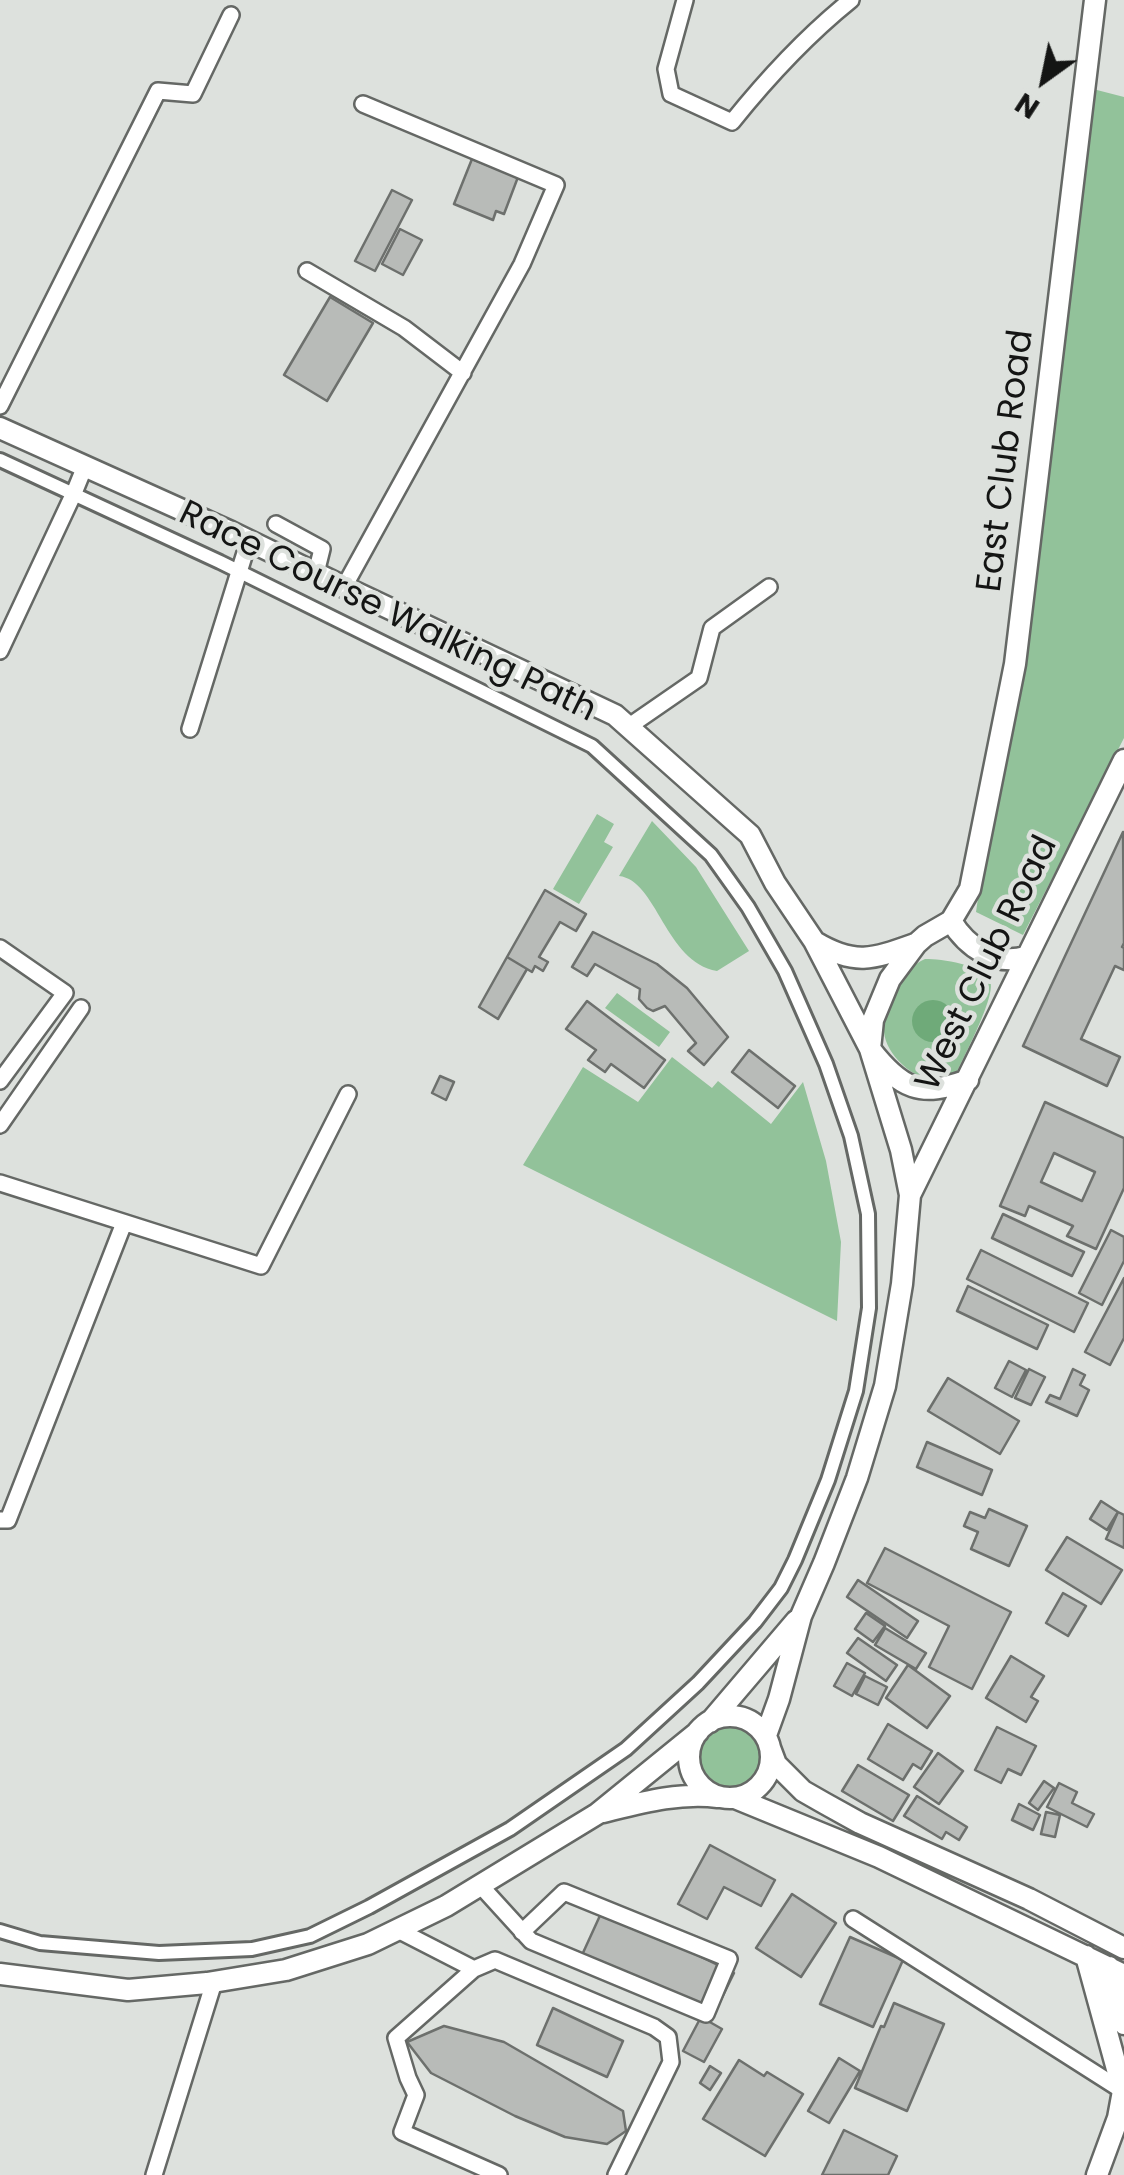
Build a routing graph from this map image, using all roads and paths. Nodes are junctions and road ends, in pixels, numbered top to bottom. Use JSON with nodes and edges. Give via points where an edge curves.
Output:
{"nodes":[{"id":1,"x":686,"y":0,"type":"edge"},
{"id":2,"x":851,"y":0,"type":"edge"},
{"id":3,"x":1095,"y":0,"type":"edge"},
{"id":4,"x":231,"y":15,"type":"dead end"},
{"id":5,"x":363,"y":104,"type":"dead end"},
{"id":6,"x":307,"y":271,"type":"dead end"},
{"id":7,"x":463,"y":372,"type":"junction"},
{"id":8,"x":0,"y":406,"type":"edge"},
{"id":9,"x":0,"y":428,"type":"edge"},
{"id":10,"x":0,"y":460,"type":"edge"},
{"id":11,"x":84,"y":466,"type":"junction"},
{"id":12,"x":74,"y":493,"type":"junction"},
{"id":13,"x":276,"y":524,"type":"dead end"},
{"id":14,"x":250,"y":540,"type":"junction"},
{"id":15,"x":240,"y":572,"type":"junction"},
{"id":16,"x":316,"y":573,"type":"junction"},
{"id":17,"x":769,"y":586,"type":"dead end"},
{"id":18,"x":344,"y":588,"type":"junction"},
{"id":19,"x":0,"y":651,"type":"edge"},
{"id":20,"x":628,"y":726,"type":"junction"},
{"id":21,"x":190,"y":728,"type":"dead end"},
{"id":22,"x":1124,"y":760,"type":"edge"},
{"id":23,"x":951,"y":921,"type":"junction"},
{"id":24,"x":814,"y":941,"type":"junction"},
{"id":25,"x":916,"y":944,"type":"junction"},
{"id":26,"x":0,"y":948,"type":"edge"},
{"id":27,"x":1026,"y":957,"type":"junction"},
{"id":28,"x":81,"y":1008,"type":"dead end"},
{"id":29,"x":870,"y":1050,"type":"junction"},
{"id":30,"x":968,"y":1080,"type":"junction"},
{"id":31,"x":0,"y":1081,"type":"edge"},
{"id":32,"x":348,"y":1094,"type":"dead end"},
{"id":33,"x":0,"y":1125,"type":"edge"},
{"id":34,"x":0,"y":1183,"type":"edge"},
{"id":35,"x":910,"y":1195,"type":"junction"},
{"id":36,"x":124,"y":1223,"type":"junction"},
{"id":37,"x":0,"y":1520,"type":"edge"},
{"id":38,"x":801,"y":1616,"type":"junction"},
{"id":39,"x":704,"y":1727,"type":"junction"},
{"id":40,"x":768,"y":1742,"type":"junction"},
{"id":41,"x":728,"y":1798,"type":"junction"},
{"id":42,"x":596,"y":1814,"type":"junction"},
{"id":43,"x":480,"y":1884,"type":"junction"},
{"id":44,"x":853,"y":1919,"type":"dead end"},
{"id":45,"x":0,"y":1930,"type":"edge"},
{"id":46,"x":398,"y":1930,"type":"junction"},
{"id":47,"x":522,"y":1932,"type":"junction"},
{"id":48,"x":1124,"y":1948,"type":"edge"},
{"id":49,"x":1086,"y":1956,"type":"junction"},
{"id":50,"x":474,"y":1969,"type":"junction"},
{"id":51,"x":1116,"y":1971,"type":"edge"},
{"id":52,"x":0,"y":1974,"type":"edge"},
{"id":53,"x":214,"y":1982,"type":"junction"},
{"id":54,"x":1124,"y":2024,"type":"edge"},
{"id":55,"x":1124,"y":2087,"type":"edge"},
{"id":56,"x":154,"y":2175,"type":"edge"},
{"id":57,"x":498,"y":2175,"type":"edge"},
{"id":58,"x":616,"y":2175,"type":"edge"},
{"id":59,"x":1097,"y":2175,"type":"edge"}],
"edges":[{"from":1,"to":2,"type":"street","via":[[666,69],[671,94],[732,122],[772,72]]},
{"from":3,"to":23,"type":"street","name":"East Club Road","via":[[1015,664],[970,889]]},
{"from":4,"to":8,"type":"street","via":[[194,94],[158,91]]},
{"from":5,"to":7,"type":"street","via":[[556,185]]},
{"from":6,"to":7,"type":"street"},
{"from":7,"to":18,"type":"street"},
{"from":9,"to":11,"type":"street"},
{"from":10,"to":12,"type":"street","name":"Race Course Walking Path"},
{"from":11,"to":12,"type":"street"},
{"from":11,"to":14,"type":"street"},
{"from":12,"to":15,"type":"street","name":"Race Course Walking Path"},
{"from":12,"to":19,"type":"street"},
{"from":13,"to":16,"type":"street","via":[[322,550]]},
{"from":14,"to":15,"type":"street"},
{"from":14,"to":16,"type":"street"},
{"from":15,"to":21,"type":"street"},
{"from":15,"to":45,"type":"street","name":"Race Course Walking Path","via":[[592,746],[710,854],[785,971],[851,1136],[868,1214],[869,1308],[856,1391],[828,1480],[772,1601],[698,1684],[626,1749],[510,1829],[310,1936],[252,1948],[144,1952],[40,1944]]},
{"from":16,"to":18,"type":"street"},
{"from":17,"to":20,"type":"street","via":[[712,628],[699,678]]},
{"from":18,"to":20,"type":"street"},
{"from":20,"to":24,"type":"street","via":[[750,835]]},
{"from":22,"to":27,"type":"street","name":"West Club Road"},
{"from":23,"to":25,"type":"street"},
{"from":23,"to":27,"type":"street","via":[[984,954]]},
{"from":24,"to":25,"type":"street","via":[[849,959]]},
{"from":24,"to":29,"type":"street"},
{"from":25,"to":29,"type":"street","via":[[880,1000]]},
{"from":26,"to":31,"type":"street","via":[[65,992]]},
{"from":27,"to":30,"type":"street","name":"West Club Road"},
{"from":28,"to":33,"type":"street"},
{"from":29,"to":30,"type":"street","via":[[916,1088]]},
{"from":29,"to":35,"type":"street"},
{"from":30,"to":35,"type":"street","name":"West Club Road"},
{"from":32,"to":36,"type":"street","via":[[261,1266]]},
{"from":34,"to":36,"type":"street"},
{"from":35,"to":38,"type":"street","via":[[885,1386],[858,1478]]},
{"from":36,"to":37,"type":"street","via":[[8,1520]]},
{"from":38,"to":39,"type":"street"},
{"from":38,"to":40,"type":"street"},
{"from":39,"to":40,"type":"street","via":[[722,1717],[747,1720]]},
{"from":39,"to":41,"type":"street","via":[[692,1742],[690,1766],[701,1786]]},
{"from":39,"to":42,"type":"street"},
{"from":40,"to":41,"type":"street","via":[[764,1780]]},
{"from":40,"to":48,"type":"street","via":[[776,1764],[824,1804]]},
{"from":41,"to":42,"type":"street","via":[[662,1799]]},
{"from":41,"to":49,"type":"street","via":[[879,1857]]},
{"from":42,"to":43,"type":"street"},
{"from":43,"to":46,"type":"street"},
{"from":43,"to":47,"type":"street"},
{"from":44,"to":55,"type":"street"},
{"from":46,"to":50,"type":"street"},
{"from":46,"to":53,"type":"street","via":[[286,1970]]},
{"from":47,"to":47,"type":"street","via":[[706,2014],[729,1960],[564,1892],[546,1917]]},
{"from":49,"to":51,"type":"street"},
{"from":49,"to":55,"type":"street"},
{"from":50,"to":57,"type":"street","via":[[396,2038],[416,2095],[402,2132]]},
{"from":50,"to":58,"type":"street","via":[[496,1960],[668,2037],[671,2062]]},
{"from":51,"to":54,"type":"street"},
{"from":52,"to":53,"type":"street","via":[[128,1990]]},
{"from":53,"to":56,"type":"street"},
{"from":55,"to":59,"type":"street"}]}
